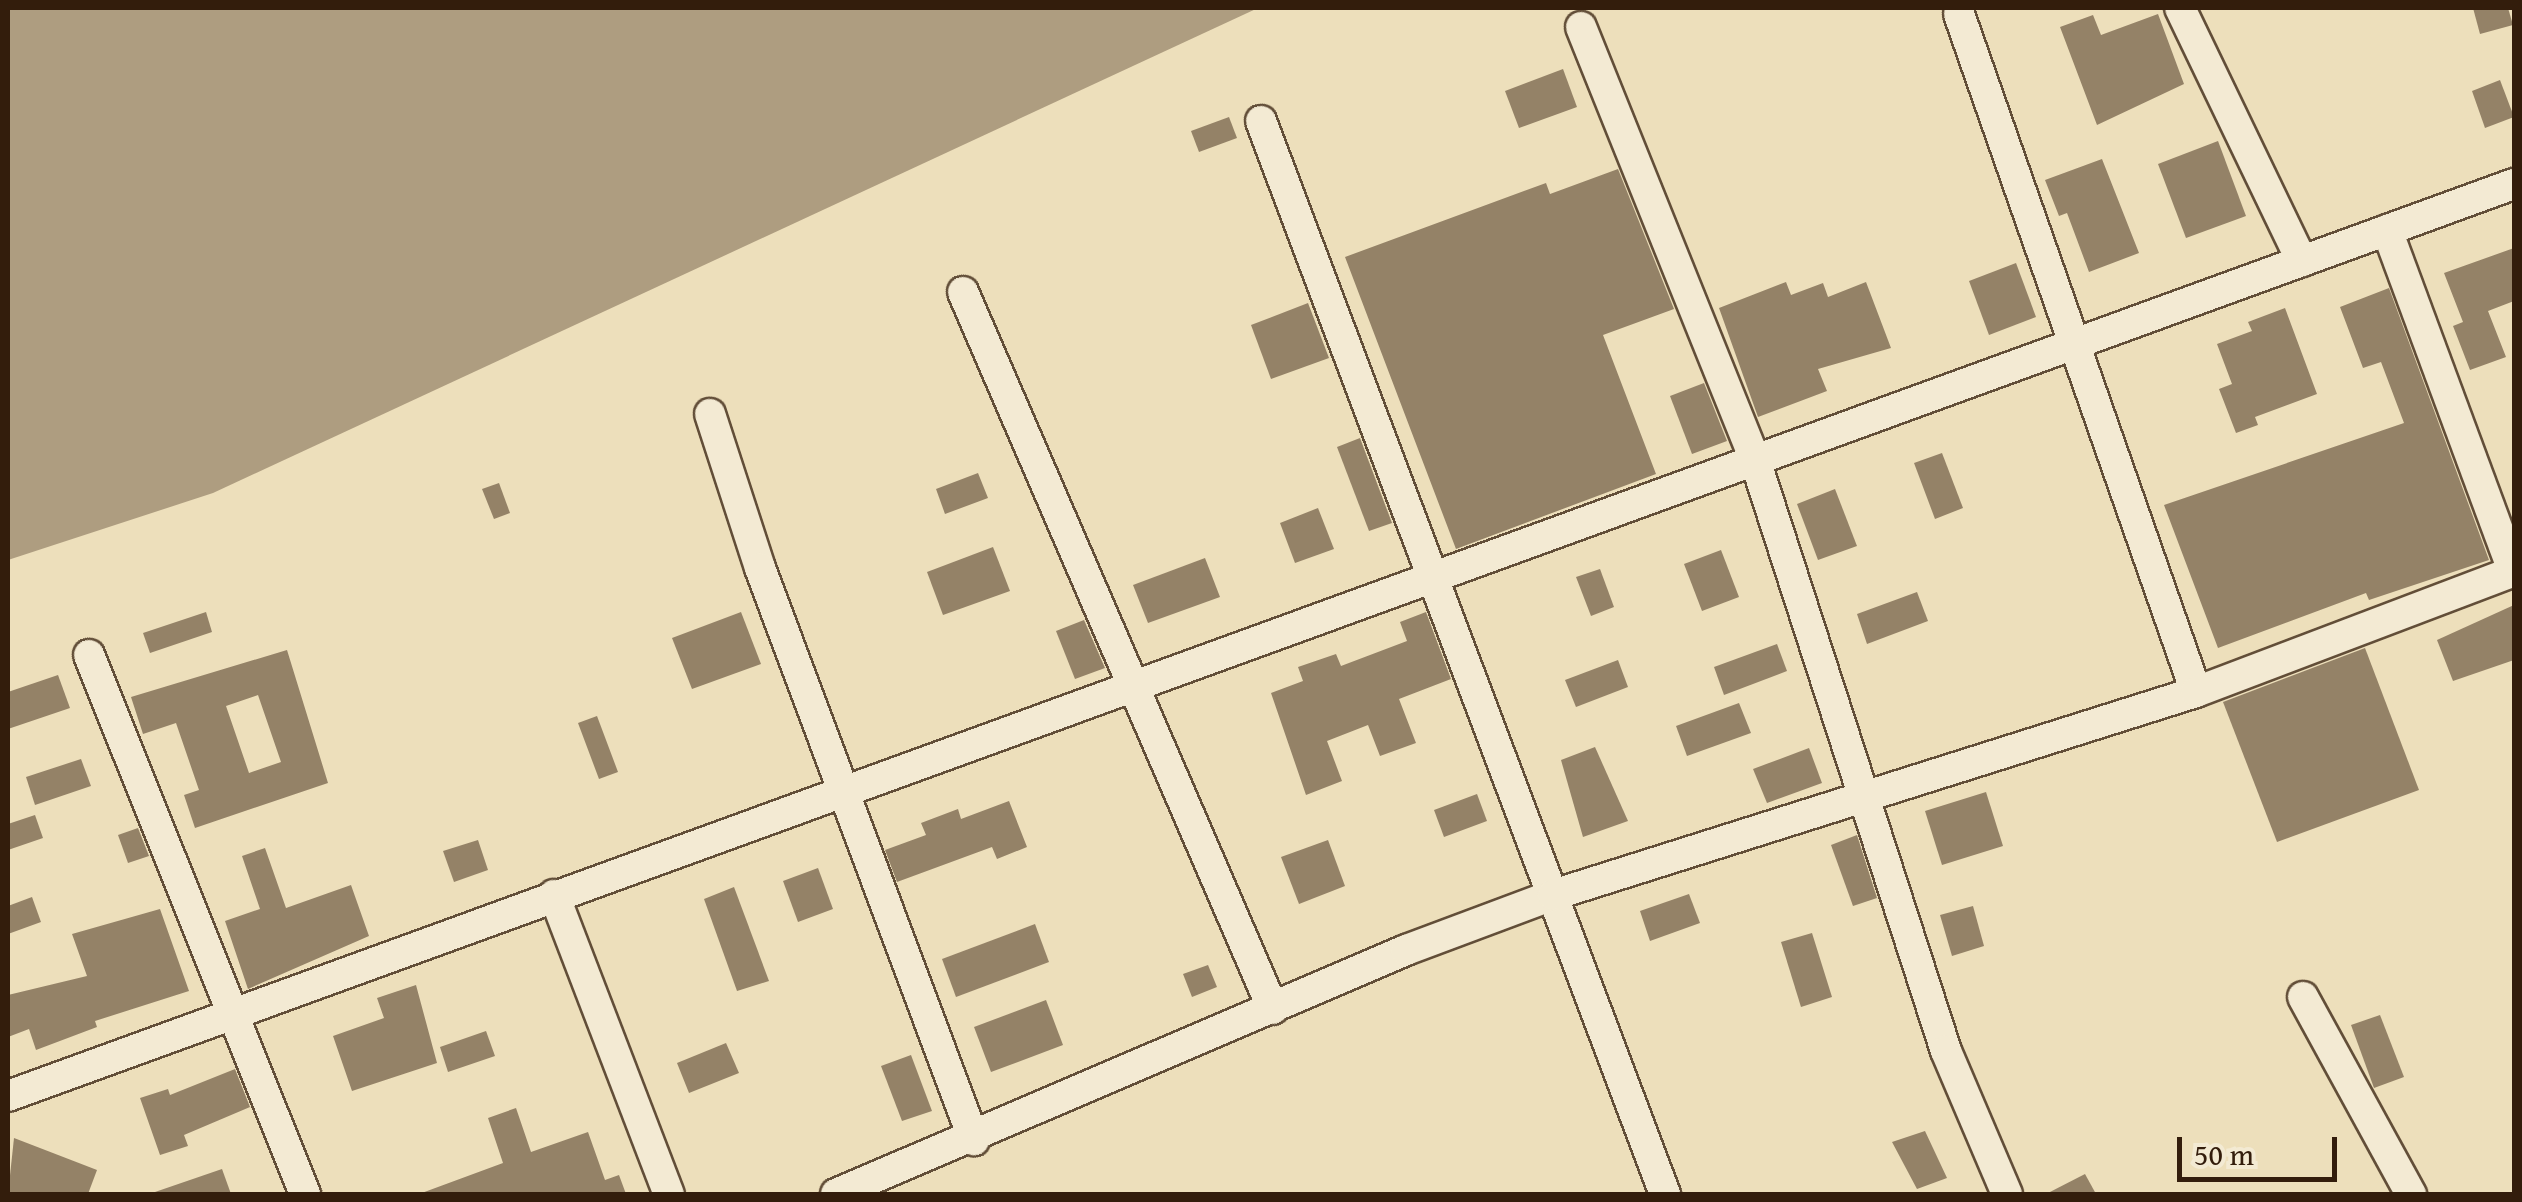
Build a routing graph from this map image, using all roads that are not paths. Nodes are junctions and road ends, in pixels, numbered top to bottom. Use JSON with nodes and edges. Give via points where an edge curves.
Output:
{"nodes":[{"id":1,"x":2180,"y":8,"type":"edge"},
{"id":2,"x":1958,"y":14,"type":"dead end"},
{"id":3,"x":1582,"y":27,"type":"dead end"},
{"id":4,"x":1262,"y":121,"type":"dead end"},
{"id":5,"x":2514,"y":184,"type":"edge"},
{"id":6,"x":2387,"y":230,"type":"junction"},
{"id":7,"x":2302,"y":260,"type":"junction"},
{"id":8,"x":962,"y":292,"type":"dead end"},
{"id":9,"x":2073,"y":346,"type":"junction"},
{"id":10,"x":710,"y":414,"type":"dead end"},
{"id":11,"x":1756,"y":462,"type":"junction"},
{"id":12,"x":2514,"y":571,"type":"edge"},
{"id":13,"x":1432,"y":581,"type":"junction"},
{"id":14,"x":89,"y":654,"type":"dead end"},
{"id":15,"x":1133,"y":689,"type":"junction"},
{"id":16,"x":2196,"y":692,"type":"junction"},
{"id":17,"x":846,"y":792,"type":"junction"},
{"id":18,"x":1865,"y":801,"type":"junction"},
{"id":19,"x":1553,"y":895,"type":"junction"},
{"id":20,"x":554,"y":896,"type":"junction"},
{"id":21,"x":2303,"y":997,"type":"dead end"},
{"id":22,"x":1273,"y":1009,"type":"junction"},
{"id":23,"x":238,"y":1014,"type":"junction"},
{"id":24,"x":8,"y":1096,"type":"edge"},
{"id":25,"x":974,"y":1140,"type":"junction"},
{"id":26,"x":305,"y":1194,"type":"edge"},
{"id":27,"x":669,"y":1194,"type":"edge"},
{"id":28,"x":836,"y":1194,"type":"edge"},
{"id":29,"x":1665,"y":1194,"type":"edge"},
{"id":30,"x":2007,"y":1194,"type":"edge"},
{"id":31,"x":2412,"y":1194,"type":"edge"}],
"edges":[{"from":1,"to":7,"type":"street"},
{"from":2,"to":9,"type":"street"},
{"from":3,"to":11,"type":"street"},
{"from":4,"to":13,"type":"street"},
{"from":5,"to":6,"type":"street"},
{"from":6,"to":7,"type":"street"},
{"from":6,"to":12,"type":"street"},
{"from":7,"to":9,"type":"street"},
{"from":8,"to":15,"type":"street"},
{"from":9,"to":11,"type":"street"},
{"from":9,"to":16,"type":"street"},
{"from":10,"to":17,"type":"street"},
{"from":11,"to":13,"type":"street"},
{"from":11,"to":18,"type":"street"},
{"from":12,"to":16,"type":"street"},
{"from":13,"to":15,"type":"street"},
{"from":13,"to":19,"type":"street"},
{"from":14,"to":23,"type":"street"},
{"from":15,"to":17,"type":"street"},
{"from":15,"to":22,"type":"street"},
{"from":16,"to":18,"type":"street"},
{"from":17,"to":20,"type":"street"},
{"from":17,"to":25,"type":"street"},
{"from":18,"to":19,"type":"street"},
{"from":18,"to":30,"type":"street","via":[[1946,1051]]},
{"from":19,"to":22,"type":"street"},
{"from":19,"to":29,"type":"street"},
{"from":20,"to":23,"type":"street"},
{"from":20,"to":27,"type":"street"},
{"from":21,"to":31,"type":"street"},
{"from":22,"to":25,"type":"street"},
{"from":23,"to":24,"type":"street"},
{"from":23,"to":26,"type":"street"},
{"from":25,"to":28,"type":"street"}]}
